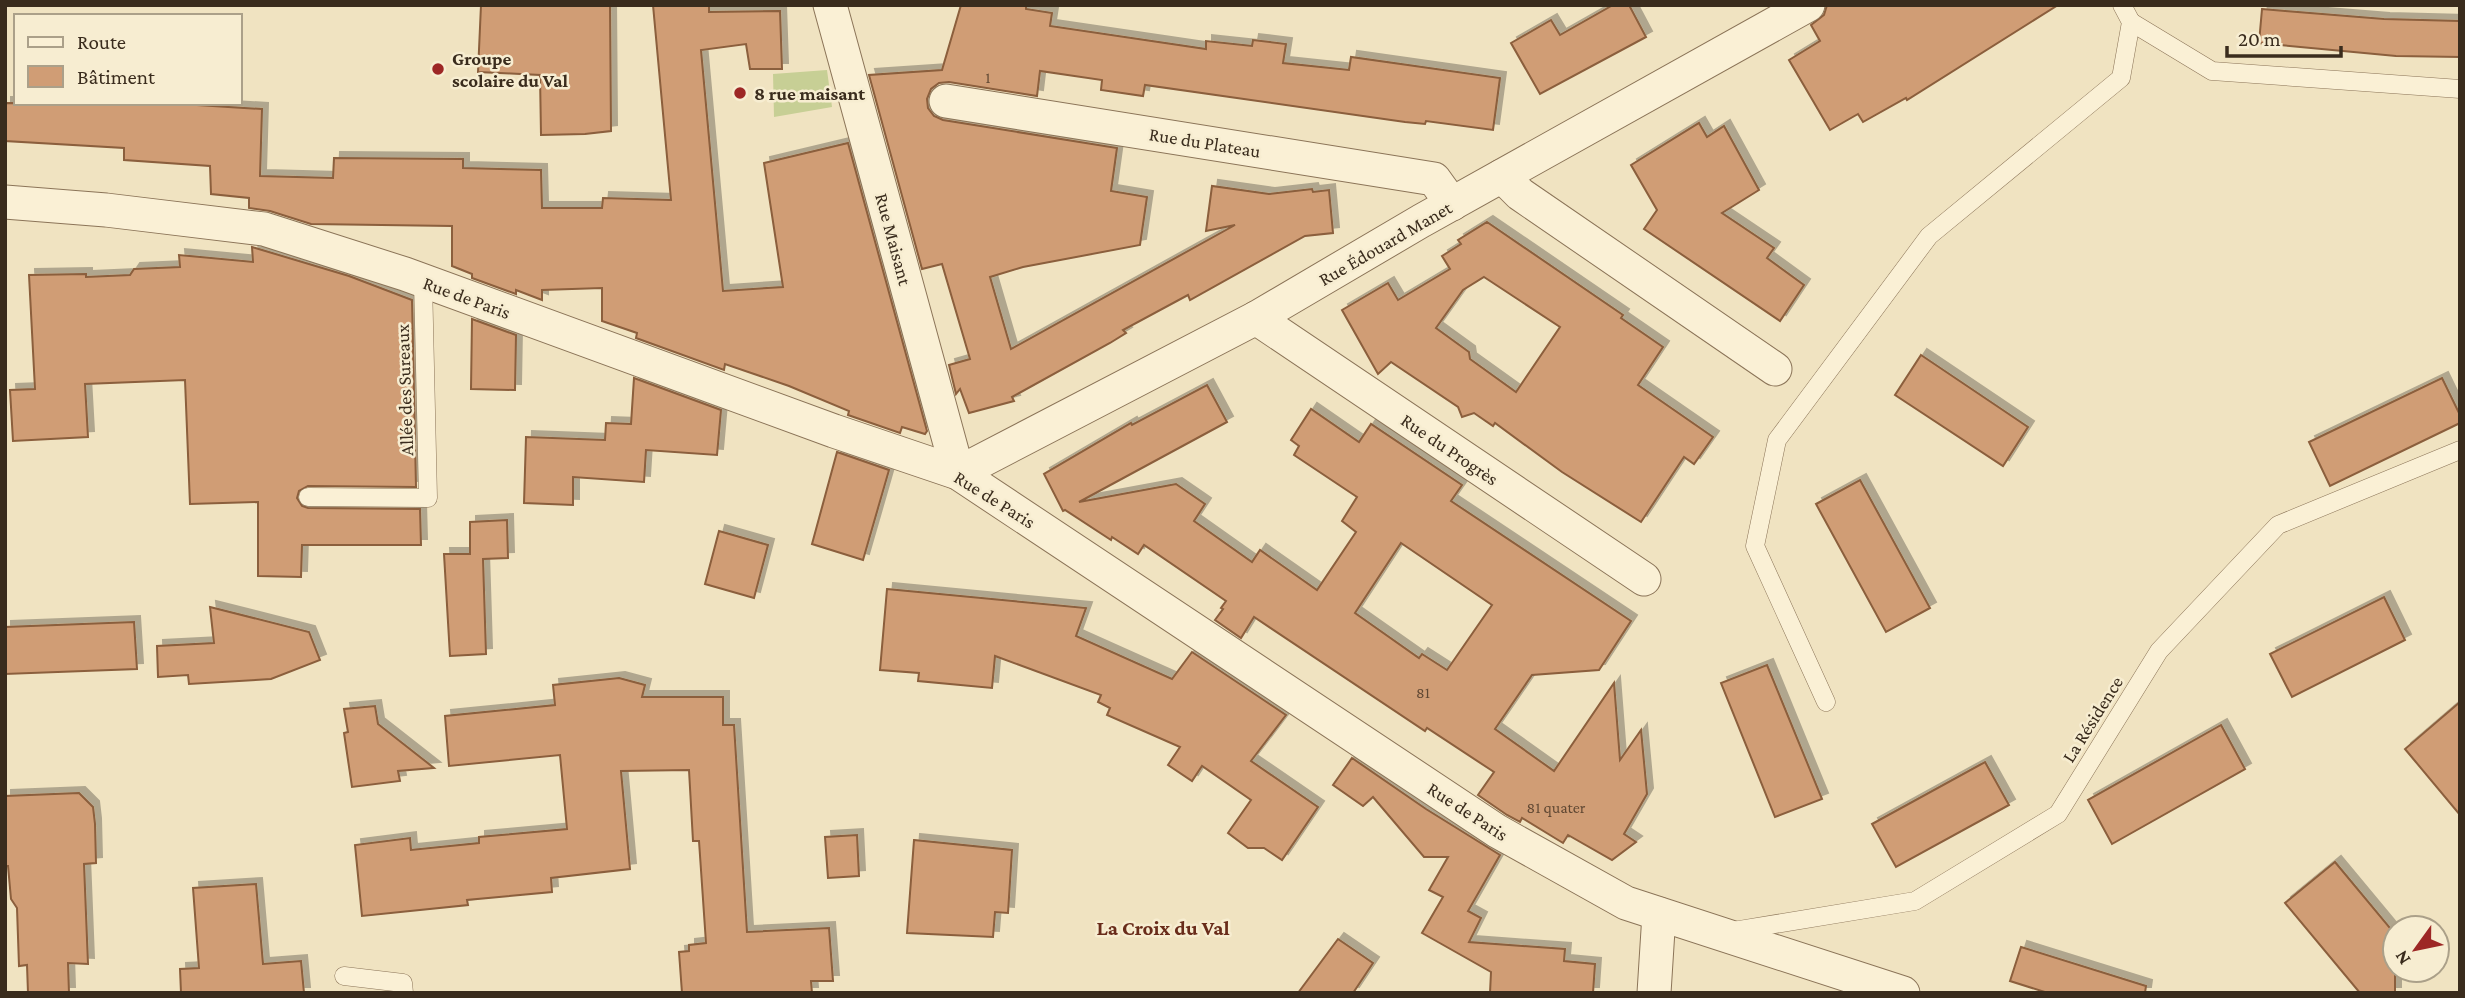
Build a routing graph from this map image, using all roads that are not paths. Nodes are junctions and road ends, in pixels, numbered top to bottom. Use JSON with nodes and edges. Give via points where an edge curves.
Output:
{"nodes":[{"id":1,"x":830,"y":5,"type":"edge"},
{"id":2,"x":1808,"y":5,"type":"edge"},
{"id":3,"x":2125,"y":11,"type":"edge"},
{"id":4,"x":2460,"y":89,"type":"edge"},
{"id":5,"x":946,"y":101,"type":"dead end"},
{"id":6,"x":1502,"y":176,"type":"junction"},
{"id":7,"x":5,"y":202,"type":"edge"},
{"id":8,"x":1452,"y":204,"type":"junction"},
{"id":9,"x":423,"y":281,"type":"junction"},
{"id":10,"x":1256,"y":318,"type":"junction"},
{"id":11,"x":1775,"y":369,"type":"dead end"},
{"id":12,"x":2460,"y":450,"type":"edge"},
{"id":13,"x":958,"y":473,"type":"junction"},
{"id":14,"x":308,"y":496,"type":"dead end"},
{"id":15,"x":1644,"y":579,"type":"dead end"},
{"id":16,"x":1826,"y":702,"type":"dead end"},
{"id":17,"x":1659,"y":914,"type":"junction"},
{"id":18,"x":1720,"y":933,"type":"junction"},
{"id":19,"x":344,"y":976,"type":"dead end"},
{"id":20,"x":404,"y":993,"type":"edge"},
{"id":21,"x":1654,"y":993,"type":"edge"},
{"id":22,"x":1903,"y":993,"type":"edge"}],
"edges":[{"from":1,"to":13,"type":"street","name":"Rue Maisant"},
{"from":2,"to":6,"type":"street","name":"Rue Édouard Manet"},
{"from":3,"to":4,"type":"lane","via":[[2212,71]]},
{"from":3,"to":16,"type":"lane","via":[[2121,78],[1928,236],[1777,440],[1755,546]]},
{"from":5,"to":8,"type":"street","name":"Rue du Plateau","via":[[1434,179]]},
{"from":6,"to":8,"type":"street","name":"Rue Édouard Manet"},
{"from":6,"to":11,"type":"street","via":[[1520,194]]},
{"from":7,"to":9,"type":"street","name":"Rue de Paris","via":[[264,229]]},
{"from":8,"to":10,"type":"street","name":"Rue Édouard Manet"},
{"from":9,"to":13,"type":"street","name":"Rue de Paris"},
{"from":9,"to":14,"type":"lane","name":"Allée des Sureaux","via":[[428,498]]},
{"from":10,"to":13,"type":"street","name":"Rue Édouard Manet"},
{"from":10,"to":15,"type":"street","name":"Rue du Progrès"},
{"from":12,"to":18,"type":"lane","name":"La Résidence","via":[[2278,525],[2159,651],[2058,814],[1915,901]]},
{"from":13,"to":17,"type":"street","name":"Rue de Paris","via":[[1497,831],[1626,903]]},
{"from":17,"to":18,"type":"street","name":"Rue de Paris"},
{"from":17,"to":21,"type":"street"},
{"from":18,"to":22,"type":"street","name":"Rue de Paris"},
{"from":19,"to":20,"type":"lane","via":[[403,983]]}]}
